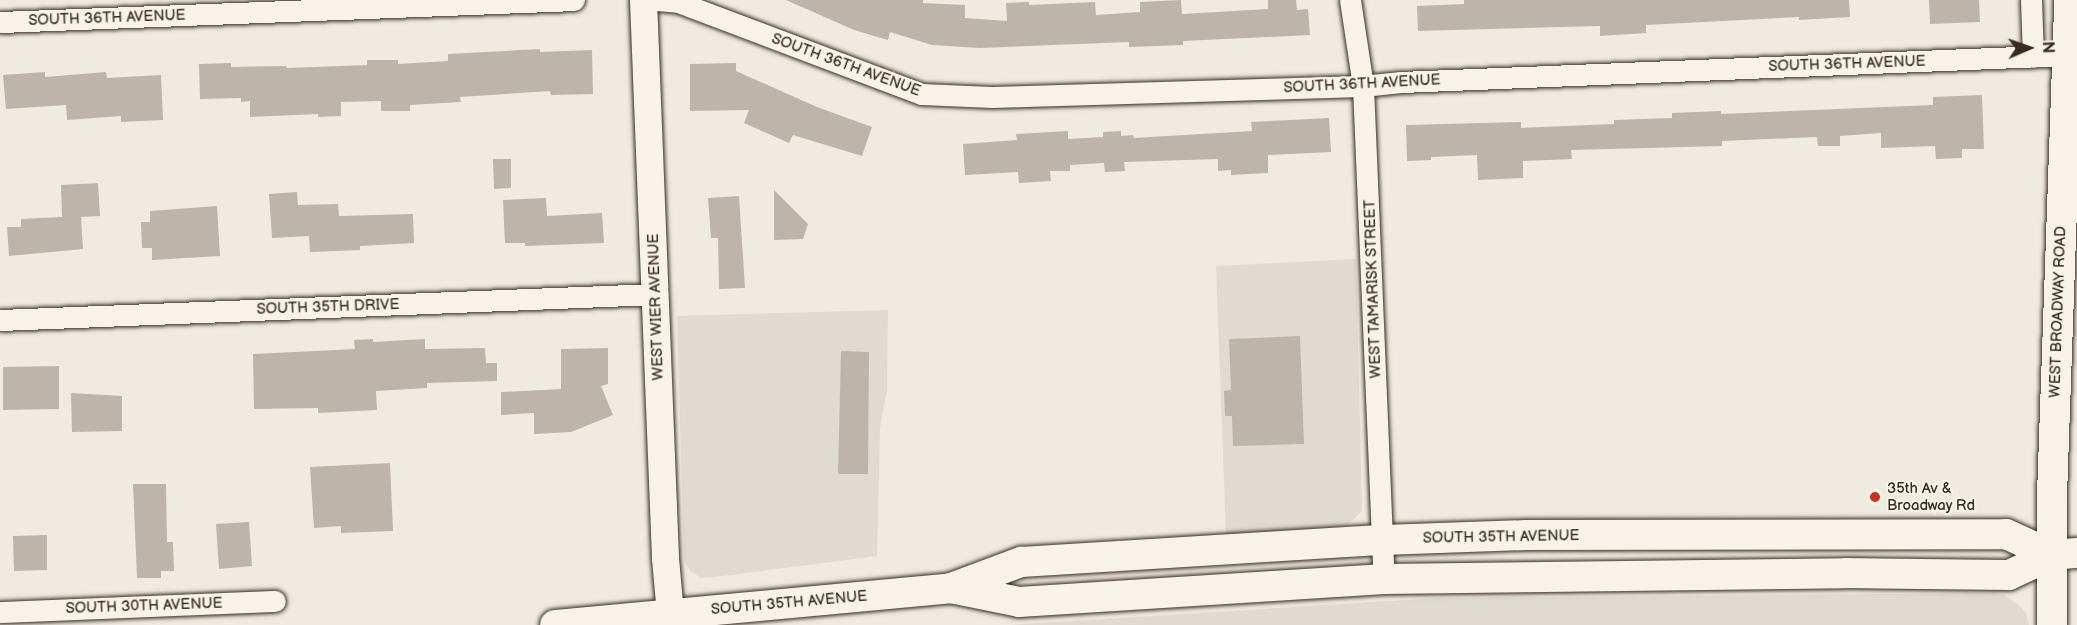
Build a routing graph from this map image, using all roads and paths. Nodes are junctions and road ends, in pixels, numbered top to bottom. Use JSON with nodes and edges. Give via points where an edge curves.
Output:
{"nodes":[{"id":1,"x":574,"y":0,"type":"edge"},
{"id":2,"x":643,"y":0,"type":"edge"},
{"id":3,"x":657,"y":0,"type":"edge"},
{"id":4,"x":1350,"y":0,"type":"edge"},
{"id":5,"x":2031,"y":0,"type":"edge"},
{"id":6,"x":2069,"y":0,"type":"edge"},
{"id":7,"x":0,"y":22,"type":"edge"},
{"id":8,"x":2074,"y":56,"type":"edge"},
{"id":9,"x":2033,"y":57,"type":"junction"},
{"id":10,"x":1363,"y":86,"type":"junction"},
{"id":11,"x":655,"y":294,"type":"junction"},
{"id":12,"x":0,"y":320,"type":"edge"},
{"id":13,"x":1383,"y":540,"type":"junction"},
{"id":14,"x":2064,"y":554,"type":"edge"},
{"id":15,"x":1384,"y":579,"type":"junction"},
{"id":16,"x":951,"y":588,"type":"junction"},
{"id":17,"x":275,"y":601,"type":"dead end"},
{"id":18,"x":670,"y":614,"type":"junction"},
{"id":19,"x":9,"y":616,"type":"edge"},
{"id":20,"x":555,"y":625,"type":"edge"},
{"id":21,"x":2052,"y":625,"type":"edge"}],
"edges":[{"from":1,"to":7,"type":"street","name":"SOUTH 36TH AVENUE"},
{"from":2,"to":11,"type":"street","name":"WEST WIER AVENUE"},
{"from":3,"to":10,"type":"street","name":"SOUTH 36TH AVENUE","via":[[678,2],[921,94],[992,97]]},
{"from":4,"to":10,"type":"street","name":"WEST TAMARISK STREET"},
{"from":5,"to":9,"type":"street"},
{"from":6,"to":8,"type":"main road","name":"WEST BROADWAY ROAD"},
{"from":8,"to":9,"type":"street","name":"SOUTH 36TH AVENUE"},
{"from":8,"to":14,"type":"main road","name":"WEST BROADWAY ROAD"},
{"from":9,"to":10,"type":"street","name":"SOUTH 36TH AVENUE"},
{"from":10,"to":13,"type":"street","name":"WEST TAMARISK STREET"},
{"from":11,"to":12,"type":"street","name":"SOUTH 35TH DRIVE"},
{"from":11,"to":18,"type":"street","name":"WEST WIER AVENUE"},
{"from":13,"to":14,"type":"main road","name":"SOUTH 35TH AVENUE","via":[[1527,535],[2006,534]]},
{"from":13,"to":15,"type":"street","name":"WEST TAMARISK STREET"},
{"from":13,"to":16,"type":"main road","name":"SOUTH 35TH AVENUE","via":[[1021,562]]},
{"from":14,"to":15,"type":"main road","name":"SOUTH 35TH AVENUE","via":[[2009,575],[1846,573]]},
{"from":14,"to":21,"type":"main road","name":"WEST BROADWAY ROAD"},
{"from":15,"to":16,"type":"main road","name":"SOUTH 35TH AVENUE","via":[[1019,602]]},
{"from":16,"to":18,"type":"main road","name":"SOUTH 35TH AVENUE"},
{"from":17,"to":19,"type":"street","name":"SOUTH 30TH AVENUE"},
{"from":18,"to":20,"type":"main road","name":"SOUTH 35TH AVENUE"}]}
